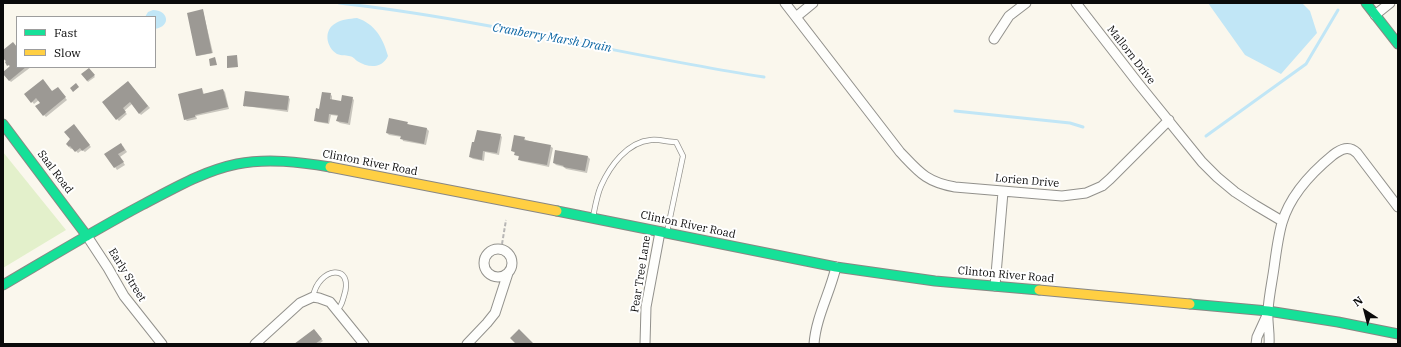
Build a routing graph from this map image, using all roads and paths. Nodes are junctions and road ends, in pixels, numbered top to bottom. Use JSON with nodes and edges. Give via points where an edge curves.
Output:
{"nodes":[{"id":1,"x":785,"y":3,"type":"edge"},
{"id":2,"x":814,"y":3,"type":"edge"},
{"id":3,"x":1026,"y":3,"type":"edge"},
{"id":4,"x":1076,"y":3,"type":"edge"},
{"id":5,"x":1366,"y":3,"type":"edge"},
{"id":6,"x":1390,"y":3,"type":"edge"},
{"id":7,"x":1375,"y":15,"type":"junction"},
{"id":8,"x":796,"y":17,"type":"junction"},
{"id":9,"x":994,"y":39,"type":"dead end"},
{"id":10,"x":1398,"y":44,"type":"edge"},
{"id":11,"x":1169,"y":120,"type":"junction"},
{"id":12,"x":3,"y":124,"type":"edge"},
{"id":13,"x":1003,"y":192,"type":"junction"},
{"id":14,"x":1398,"y":207,"type":"edge"},
{"id":15,"x":593,"y":218,"type":"junction"},
{"id":16,"x":506,"y":220,"type":"dead end"},
{"id":17,"x":1282,"y":221,"type":"junction"},
{"id":18,"x":663,"y":233,"type":"junction"},
{"id":19,"x":87,"y":236,"type":"junction"},
{"id":20,"x":502,"y":244,"type":"dead end"},
{"id":21,"x":836,"y":267,"type":"junction"},
{"id":22,"x":508,"y":273,"type":"junction"},
{"id":23,"x":492,"y":276,"type":"junction"},
{"id":24,"x":3,"y":285,"type":"edge"},
{"id":25,"x":995,"y":286,"type":"junction"},
{"id":26,"x":502,"y":296,"type":"junction"},
{"id":27,"x":312,"y":297,"type":"junction"},
{"id":28,"x":337,"y":310,"type":"junction"},
{"id":29,"x":1268,"y":311,"type":"junction"},
{"id":30,"x":1398,"y":334,"type":"edge"},
{"id":31,"x":162,"y":344,"type":"edge"},
{"id":32,"x":255,"y":344,"type":"edge"},
{"id":33,"x":364,"y":344,"type":"edge"},
{"id":34,"x":467,"y":344,"type":"edge"},
{"id":35,"x":645,"y":344,"type":"edge"},
{"id":36,"x":814,"y":344,"type":"edge"},
{"id":37,"x":1256,"y":344,"type":"edge"},
{"id":38,"x":1268,"y":344,"type":"edge"}],
"edges":[{"from":1,"to":8,"type":"street","name":"Lorien Drive"},
{"from":2,"to":8,"type":"street"},
{"from":3,"to":9,"type":"street","via":[[1009,16]]},
{"from":4,"to":11,"type":"street","name":"Mallorn Drive"},
{"from":5,"to":7,"type":"street"},
{"from":6,"to":7,"type":"street"},
{"from":7,"to":10,"type":"street"},
{"from":8,"to":13,"type":"street","name":"Lorien Drive","via":[[900,152],[917,170],[929,180],[941,184]]},
{"from":11,"to":13,"type":"street","name":"Lorien Drive","via":[[1110,180],[1094,190],[1075,196]]},
{"from":11,"to":17,"type":"street","via":[[1217,177],[1254,205]]},
{"from":12,"to":19,"type":"street","name":"Saal Road"},
{"from":13,"to":25,"type":"street"},
{"from":14,"to":17,"type":"street","via":[[1357,153],[1349,148],[1337,152],[1304,183],[1290,203]]},
{"from":15,"to":18,"type":"street","name":"Clinton River Road"},
{"from":15,"to":18,"type":"lane","via":[[600,187],[630,147],[652,140],[676,142],[683,156]]},
{"from":15,"to":19,"type":"street","name":"Clinton River Road","via":[[299,162],[256,162],[219,169],[194,178]]},
{"from":16,"to":20,"type":"path"},
{"from":17,"to":29,"type":"street"},
{"from":18,"to":21,"type":"street","name":"Clinton River Road"},
{"from":18,"to":35,"type":"street","name":"Pear Tree Lane","via":[[646,308]]},
{"from":19,"to":24,"type":"street","name":"Clinton River Road"},
{"from":19,"to":31,"type":"street","name":"Early Street","via":[[124,296]]},
{"from":21,"to":25,"type":"street","name":"Clinton River Road"},
{"from":21,"to":36,"type":"street","via":[[818,320]]},
{"from":22,"to":23,"type":"street","via":[[501,277]]},
{"from":22,"to":23,"type":"street","via":[[512,264],[510,255],[497,249],[489,253],[485,261],[486,270]]},
{"from":22,"to":26,"type":"street"},
{"from":23,"to":26,"type":"street"},
{"from":25,"to":29,"type":"street","name":"Clinton River Road"},
{"from":26,"to":34,"type":"street","via":[[495,313]]},
{"from":27,"to":28,"type":"street","via":[[330,302]]},
{"from":27,"to":28,"type":"lane","via":[[325,275],[339,273],[347,285],[341,306]]},
{"from":27,"to":32,"type":"street","via":[[300,303]]},
{"from":28,"to":33,"type":"street"},
{"from":29,"to":30,"type":"street","name":"Clinton River Road"},
{"from":29,"to":37,"type":"street"},
{"from":29,"to":38,"type":"street"}]}
